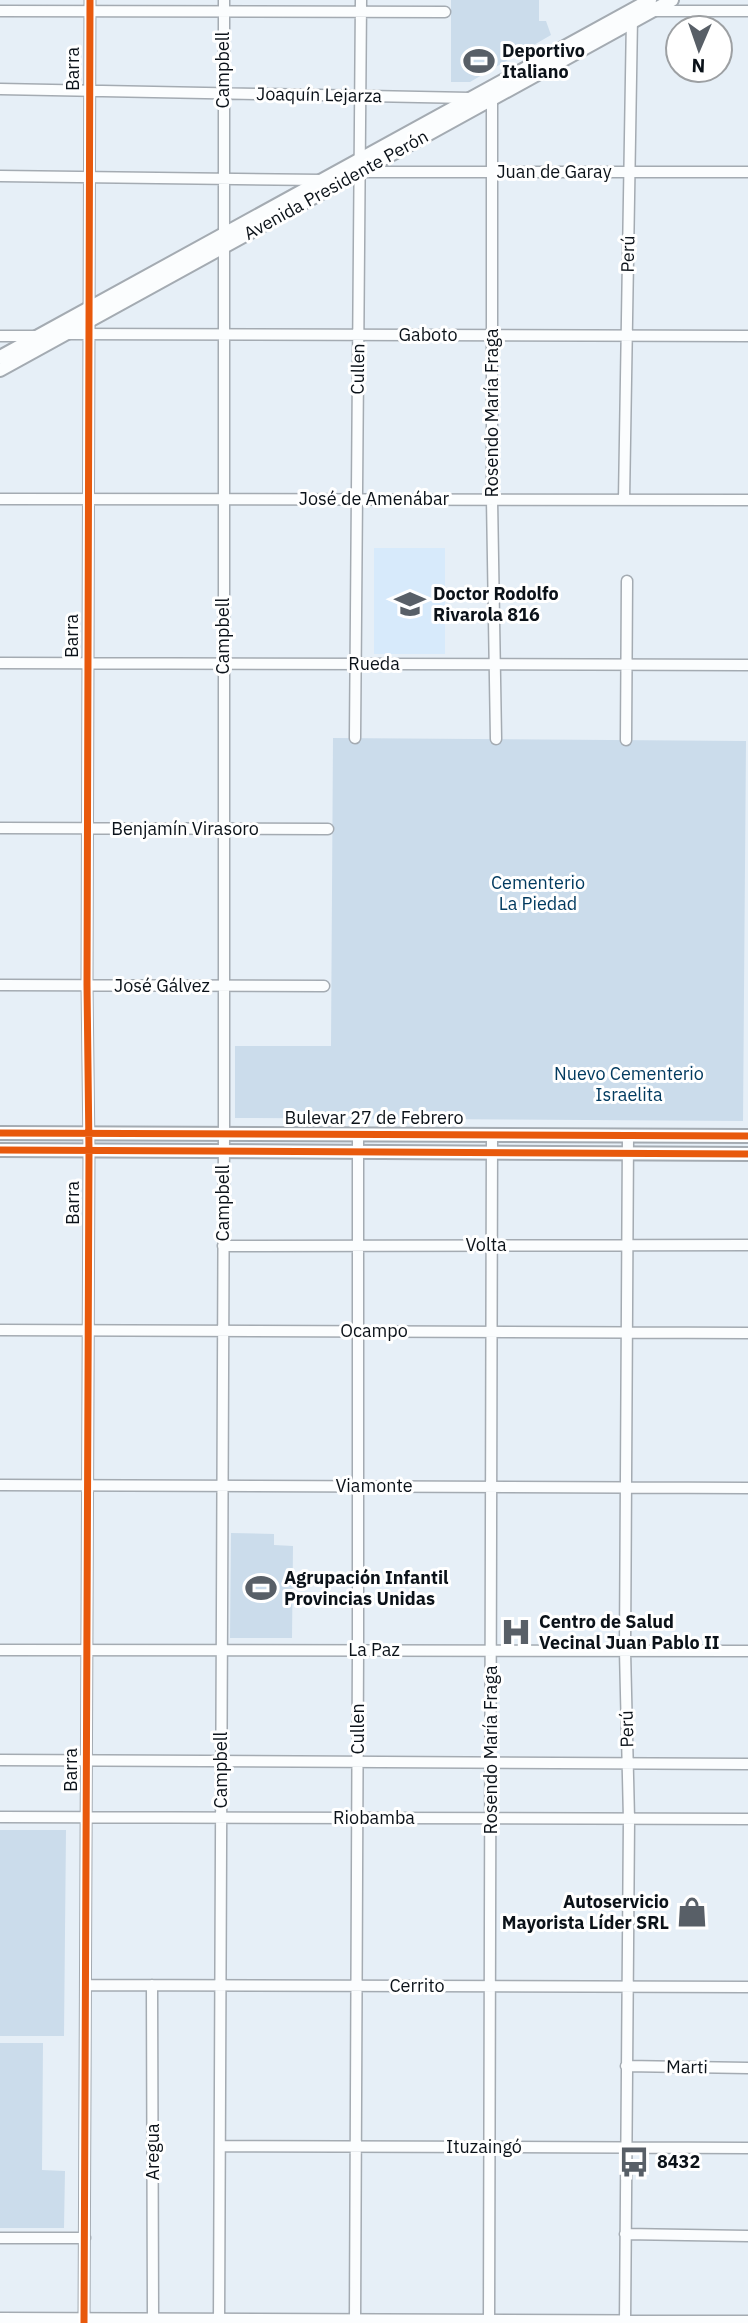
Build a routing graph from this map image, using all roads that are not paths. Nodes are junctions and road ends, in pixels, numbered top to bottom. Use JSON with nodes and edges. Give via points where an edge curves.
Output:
{"nodes":[{"id":1,"x":90,"y":0,"type":"edge"},
{"id":2,"x":224,"y":0,"type":"edge"},
{"id":3,"x":361,"y":0,"type":"edge"},
{"id":4,"x":672,"y":0,"type":"edge"},
{"id":5,"x":651,"y":5,"type":"edge"},
{"id":6,"x":0,"y":11,"type":"edge"},
{"id":7,"x":748,"y":11,"type":"edge"},
{"id":8,"x":90,"y":12,"type":"junction"},
{"id":9,"x":224,"y":12,"type":"junction"},
{"id":10,"x":445,"y":12,"type":"dead end"},
{"id":11,"x":361,"y":13,"type":"junction"},
{"id":12,"x":632,"y":16,"type":"junction"},
{"id":13,"x":0,"y":89,"type":"edge"},
{"id":14,"x":89,"y":91,"type":"junction"},
{"id":15,"x":223,"y":93,"type":"junction"},
{"id":16,"x":491,"y":93,"type":"junction"},
{"id":17,"x":360,"y":96,"type":"junction"},
{"id":18,"x":471,"y":98,"type":"junction"},
{"id":19,"x":360,"y":165,"type":"junction"},
{"id":20,"x":492,"y":172,"type":"junction"},
{"id":21,"x":630,"y":172,"type":"junction"},
{"id":22,"x":748,"y":172,"type":"edge"},
{"id":23,"x":0,"y":176,"type":"edge"},
{"id":24,"x":89,"y":177,"type":"junction"},
{"id":25,"x":223,"y":179,"type":"junction"},
{"id":26,"x":322,"y":180,"type":"junction"},
{"id":27,"x":222,"y":241,"type":"junction"},
{"id":28,"x":88,"y":321,"type":"junction"},
{"id":29,"x":223,"y":335,"type":"junction"},
{"id":30,"x":358,"y":335,"type":"junction"},
{"id":31,"x":492,"y":335,"type":"junction"},
{"id":32,"x":0,"y":336,"type":"edge"},
{"id":33,"x":38,"y":336,"type":"junction"},
{"id":34,"x":627,"y":336,"type":"junction"},
{"id":35,"x":748,"y":336,"type":"edge"},
{"id":36,"x":0,"y":357,"type":"edge"},
{"id":37,"x":0,"y":370,"type":"edge"},
{"id":38,"x":0,"y":499,"type":"edge"},
{"id":39,"x":88,"y":499,"type":"junction"},
{"id":40,"x":223,"y":499,"type":"junction"},
{"id":41,"x":356,"y":499,"type":"junction"},
{"id":42,"x":492,"y":499,"type":"junction"},
{"id":43,"x":624,"y":500,"type":"junction"},
{"id":44,"x":748,"y":500,"type":"edge"},
{"id":45,"x":626,"y":582,"type":"dead end"},
{"id":46,"x":0,"y":663,"type":"edge"},
{"id":47,"x":88,"y":663,"type":"junction"},
{"id":48,"x":223,"y":663,"type":"junction"},
{"id":49,"x":354,"y":664,"type":"junction"},
{"id":50,"x":495,"y":664,"type":"junction"},
{"id":51,"x":626,"y":664,"type":"junction"},
{"id":52,"x":748,"y":665,"type":"edge"},
{"id":53,"x":355,"y":738,"type":"dead end"},
{"id":54,"x":496,"y":739,"type":"dead end"},
{"id":55,"x":626,"y":740,"type":"dead end"},
{"id":56,"x":0,"y":828,"type":"edge"},
{"id":57,"x":88,"y":828,"type":"junction"},
{"id":58,"x":223,"y":829,"type":"junction"},
{"id":59,"x":328,"y":829,"type":"dead end"},
{"id":60,"x":0,"y":985,"type":"edge"},
{"id":61,"x":87,"y":985,"type":"junction"},
{"id":62,"x":223,"y":986,"type":"junction"},
{"id":63,"x":324,"y":986,"type":"dead end"},
{"id":64,"x":0,"y":1133,"type":"edge"},
{"id":65,"x":89,"y":1133,"type":"junction"},
{"id":66,"x":223,"y":1134,"type":"junction"},
{"id":67,"x":358,"y":1134,"type":"junction"},
{"id":68,"x":492,"y":1135,"type":"junction"},
{"id":69,"x":628,"y":1135,"type":"junction"},
{"id":70,"x":748,"y":1136,"type":"edge"},
{"id":71,"x":0,"y":1150,"type":"edge"},
{"id":72,"x":89,"y":1150,"type":"junction"},
{"id":73,"x":223,"y":1152,"type":"junction"},
{"id":74,"x":358,"y":1152,"type":"junction"},
{"id":75,"x":492,"y":1153,"type":"junction"},
{"id":76,"x":628,"y":1153,"type":"junction"},
{"id":77,"x":748,"y":1154,"type":"edge"},
{"id":78,"x":358,"y":1245,"type":"junction"},
{"id":79,"x":492,"y":1245,"type":"junction"},
{"id":80,"x":627,"y":1245,"type":"junction"},
{"id":81,"x":748,"y":1245,"type":"edge"},
{"id":82,"x":223,"y":1246,"type":"junction"},
{"id":83,"x":0,"y":1330,"type":"edge"},
{"id":84,"x":89,"y":1330,"type":"junction"},
{"id":85,"x":223,"y":1331,"type":"junction"},
{"id":86,"x":358,"y":1331,"type":"junction"},
{"id":87,"x":492,"y":1332,"type":"junction"},
{"id":88,"x":627,"y":1332,"type":"junction"},
{"id":89,"x":748,"y":1333,"type":"edge"},
{"id":90,"x":0,"y":1485,"type":"edge"},
{"id":91,"x":88,"y":1485,"type":"junction"},
{"id":92,"x":222,"y":1486,"type":"junction"},
{"id":93,"x":358,"y":1486,"type":"junction"},
{"id":94,"x":491,"y":1487,"type":"junction"},
{"id":95,"x":626,"y":1487,"type":"junction"},
{"id":96,"x":748,"y":1488,"type":"edge"},
{"id":97,"x":0,"y":1650,"type":"edge"},
{"id":98,"x":87,"y":1650,"type":"junction"},
{"id":99,"x":222,"y":1650,"type":"junction"},
{"id":100,"x":358,"y":1650,"type":"junction"},
{"id":101,"x":491,"y":1651,"type":"junction"},
{"id":102,"x":625,"y":1651,"type":"junction"},
{"id":103,"x":748,"y":1651,"type":"edge"},
{"id":104,"x":0,"y":1760,"type":"edge"},
{"id":105,"x":87,"y":1760,"type":"junction"},
{"id":106,"x":221,"y":1761,"type":"junction"},
{"id":107,"x":358,"y":1762,"type":"junction"},
{"id":108,"x":491,"y":1762,"type":"junction"},
{"id":109,"x":628,"y":1763,"type":"junction"},
{"id":110,"x":748,"y":1764,"type":"edge"},
{"id":111,"x":0,"y":1817,"type":"edge"},
{"id":112,"x":86,"y":1817,"type":"junction"},
{"id":113,"x":221,"y":1818,"type":"junction"},
{"id":114,"x":357,"y":1818,"type":"junction"},
{"id":115,"x":490,"y":1818,"type":"junction"},
{"id":116,"x":629,"y":1819,"type":"junction"},
{"id":117,"x":748,"y":1819,"type":"edge"},
{"id":118,"x":86,"y":1985,"type":"junction"},
{"id":119,"x":152,"y":1985,"type":"junction"},
{"id":120,"x":220,"y":1985,"type":"junction"},
{"id":121,"x":357,"y":1986,"type":"junction"},
{"id":122,"x":490,"y":1986,"type":"junction"},
{"id":123,"x":627,"y":1987,"type":"junction"},
{"id":124,"x":748,"y":1987,"type":"edge"},
{"id":125,"x":626,"y":2066,"type":"junction"},
{"id":126,"x":748,"y":2068,"type":"edge"},
{"id":127,"x":220,"y":2146,"type":"junction"},
{"id":128,"x":356,"y":2146,"type":"junction"},
{"id":129,"x":489,"y":2147,"type":"junction"},
{"id":130,"x":626,"y":2147,"type":"junction"},
{"id":131,"x":748,"y":2148,"type":"edge"},
{"id":132,"x":625,"y":2234,"type":"junction"},
{"id":133,"x":748,"y":2236,"type":"edge"},
{"id":134,"x":0,"y":2238,"type":"edge"},
{"id":135,"x":85,"y":2238,"type":"junction"},
{"id":136,"x":0,"y":2318,"type":"edge"},
{"id":137,"x":153,"y":2318,"type":"junction"},
{"id":138,"x":84,"y":2320,"type":"edge"},
{"id":139,"x":219,"y":2321,"type":"edge"},
{"id":140,"x":355,"y":2321,"type":"edge"},
{"id":141,"x":489,"y":2321,"type":"edge"},
{"id":142,"x":748,"y":2321,"type":"edge"},
{"id":143,"x":625,"y":2322,"type":"edge"}],
"edges":[{"from":1,"to":8,"type":"street","name":"Barra"},
{"from":2,"to":9,"type":"street","name":"Campbell"},
{"from":3,"to":11,"type":"street","name":"Cullen"},
{"from":4,"to":5,"type":"main road","name":"Avenida Presidente Perón"},
{"from":5,"to":7,"type":"street"},
{"from":5,"to":12,"type":"main road","name":"Avenida Presidente Perón"},
{"from":6,"to":8,"type":"street"},
{"from":8,"to":9,"type":"street"},
{"from":8,"to":14,"type":"street","name":"Barra"},
{"from":9,"to":11,"type":"street"},
{"from":9,"to":15,"type":"street","name":"Campbell"},
{"from":10,"to":11,"type":"street"},
{"from":11,"to":17,"type":"street","name":"Cullen"},
{"from":12,"to":16,"type":"main road","name":"Avenida Presidente Perón"},
{"from":12,"to":21,"type":"street","name":"Perú"},
{"from":13,"to":14,"type":"street","name":"Joaquín Lejarza"},
{"from":14,"to":15,"type":"street","name":"Joaquín Lejarza"},
{"from":14,"to":24,"type":"street","name":"Barra"},
{"from":15,"to":17,"type":"street","name":"Joaquín Lejarza"},
{"from":15,"to":25,"type":"street","name":"Campbell"},
{"from":16,"to":18,"type":"main road","name":"Avenida Presidente Perón"},
{"from":16,"to":19,"type":"main road","name":"Avenida Presidente Perón"},
{"from":16,"to":20,"type":"street","name":"Rosendo María Fraga"},
{"from":17,"to":18,"type":"street","name":"Joaquín Lejarza"},
{"from":17,"to":19,"type":"street","name":"Cullen"},
{"from":18,"to":19,"type":"main road","name":"Avenida Presidente Perón"},
{"from":19,"to":20,"type":"street","name":"Juan de Garay"},
{"from":19,"to":26,"type":"main road","name":"Avenida Presidente Perón"},
{"from":19,"to":27,"type":"main road","name":"Avenida Presidente Perón"},
{"from":19,"to":30,"type":"street","name":"Cullen"},
{"from":20,"to":21,"type":"street","name":"Juan de Garay"},
{"from":20,"to":31,"type":"street","name":"Rosendo María Fraga"},
{"from":21,"to":22,"type":"street","name":"Juan de Garay"},
{"from":21,"to":34,"type":"street","name":"Perú"},
{"from":23,"to":24,"type":"street"},
{"from":24,"to":25,"type":"street"},
{"from":24,"to":28,"type":"street","name":"Barra"},
{"from":25,"to":26,"type":"street"},
{"from":25,"to":27,"type":"street","name":"Campbell"},
{"from":26,"to":27,"type":"main road","name":"Avenida Presidente Perón"},
{"from":27,"to":28,"type":"main road","name":"Avenida Presidente Perón"},
{"from":27,"to":29,"type":"street","name":"Campbell"},
{"from":28,"to":29,"type":"street","name":"Gaboto"},
{"from":28,"to":33,"type":"main road","name":"Avenida Presidente Perón"},
{"from":28,"to":37,"type":"main road","name":"Avenida Presidente Perón"},
{"from":28,"to":39,"type":"street","name":"Barra"},
{"from":29,"to":30,"type":"street","name":"Gaboto"},
{"from":29,"to":40,"type":"street","name":"Campbell"},
{"from":30,"to":31,"type":"street","name":"Gaboto"},
{"from":30,"to":41,"type":"street","name":"Cullen"},
{"from":31,"to":34,"type":"street","name":"Gaboto"},
{"from":31,"to":42,"type":"street","name":"Rosendo María Fraga"},
{"from":32,"to":33,"type":"street"},
{"from":33,"to":36,"type":"main road","name":"Avenida Presidente Perón"},
{"from":34,"to":35,"type":"street","name":"Gaboto"},
{"from":34,"to":43,"type":"street","name":"Perú"},
{"from":38,"to":39,"type":"street","name":"José de Amenábar"},
{"from":39,"to":40,"type":"street","name":"José de Amenábar"},
{"from":39,"to":47,"type":"street","name":"Barra"},
{"from":40,"to":41,"type":"street","name":"José de Amenábar"},
{"from":40,"to":48,"type":"street","name":"Campbell"},
{"from":41,"to":42,"type":"street","name":"José de Amenábar"},
{"from":41,"to":49,"type":"street","name":"Cullen"},
{"from":42,"to":43,"type":"street","name":"José de Amenábar"},
{"from":42,"to":50,"type":"street","name":"Rosendo María Fraga"},
{"from":43,"to":44,"type":"street","name":"José de Amenábar"},
{"from":45,"to":51,"type":"street"},
{"from":46,"to":47,"type":"street","name":"Rueda"},
{"from":47,"to":48,"type":"street","name":"Rueda"},
{"from":47,"to":57,"type":"street","name":"Barra"},
{"from":48,"to":49,"type":"street","name":"Rueda"},
{"from":48,"to":58,"type":"street","name":"Campbell"},
{"from":49,"to":50,"type":"street","name":"Rueda"},
{"from":49,"to":53,"type":"street","name":"Cullen"},
{"from":50,"to":51,"type":"street","name":"Rueda"},
{"from":50,"to":54,"type":"street","name":"Rosendo María Fraga"},
{"from":51,"to":52,"type":"street","name":"Rueda"},
{"from":51,"to":55,"type":"street"},
{"from":56,"to":57,"type":"street","name":"Benjamín Virasoro"},
{"from":57,"to":58,"type":"street","name":"Benjamín Virasoro"},
{"from":57,"to":61,"type":"street","name":"Barra"},
{"from":58,"to":59,"type":"street","name":"Benjamín Virasoro"},
{"from":58,"to":62,"type":"street","name":"Campbell"},
{"from":60,"to":61,"type":"street","name":"José Gálvez"},
{"from":61,"to":62,"type":"street","name":"José Gálvez"},
{"from":61,"to":65,"type":"street","name":"Barra"},
{"from":62,"to":63,"type":"street","name":"José Gálvez"},
{"from":62,"to":66,"type":"street","name":"Campbell"},
{"from":64,"to":65,"type":"main road","name":"Bulevar 27 de Febrero"},
{"from":65,"to":66,"type":"main road","name":"Bulevar 27 de Febrero"},
{"from":65,"to":72,"type":"street","name":"Barra"},
{"from":66,"to":67,"type":"main road","name":"Bulevar 27 de Febrero"},
{"from":66,"to":73,"type":"street","name":"Campbell"},
{"from":67,"to":68,"type":"main road","name":"Bulevar 27 de Febrero"},
{"from":67,"to":74,"type":"street","name":"Cullen"},
{"from":68,"to":69,"type":"main road","name":"Bulevar 27 de Febrero"},
{"from":68,"to":75,"type":"street","name":"Rosendo María Fraga"},
{"from":69,"to":70,"type":"main road","name":"Bulevar 27 de Febrero"},
{"from":69,"to":76,"type":"street","name":"Perú"},
{"from":71,"to":72,"type":"main road","name":"Bulevar 27 de Febrero"},
{"from":72,"to":73,"type":"main road","name":"Bulevar 27 de Febrero"},
{"from":72,"to":84,"type":"street","name":"Barra"},
{"from":73,"to":74,"type":"main road","name":"Bulevar 27 de Febrero"},
{"from":73,"to":82,"type":"street","name":"Campbell"},
{"from":74,"to":75,"type":"main road","name":"Bulevar 27 de Febrero"},
{"from":74,"to":78,"type":"street","name":"Cullen"},
{"from":75,"to":76,"type":"main road","name":"Bulevar 27 de Febrero"},
{"from":75,"to":79,"type":"street","name":"Rosendo María Fraga"},
{"from":76,"to":77,"type":"main road","name":"Bulevar 27 de Febrero"},
{"from":76,"to":80,"type":"street","name":"Perú"},
{"from":78,"to":79,"type":"street","name":"Volta"},
{"from":78,"to":82,"type":"street","name":"Volta"},
{"from":78,"to":86,"type":"street","name":"Cullen"},
{"from":79,"to":80,"type":"street","name":"Volta"},
{"from":79,"to":87,"type":"street","name":"Rosendo María Fraga"},
{"from":80,"to":81,"type":"street","name":"Volta"},
{"from":80,"to":88,"type":"street","name":"Perú"},
{"from":82,"to":85,"type":"street","name":"Campbell"},
{"from":83,"to":84,"type":"street","name":"Ocampo"},
{"from":84,"to":85,"type":"street","name":"Ocampo"},
{"from":84,"to":91,"type":"street","name":"Barra"},
{"from":85,"to":86,"type":"street","name":"Ocampo"},
{"from":85,"to":92,"type":"street","name":"Campbell"},
{"from":86,"to":87,"type":"street","name":"Ocampo"},
{"from":86,"to":93,"type":"street","name":"Cullen"},
{"from":87,"to":88,"type":"street","name":"Ocampo"},
{"from":87,"to":94,"type":"street","name":"Rosendo María Fraga"},
{"from":88,"to":89,"type":"street","name":"Ocampo"},
{"from":88,"to":95,"type":"street","name":"Perú"},
{"from":90,"to":91,"type":"street","name":"Viamonte"},
{"from":91,"to":92,"type":"street","name":"Viamonte"},
{"from":91,"to":98,"type":"street","name":"Barra"},
{"from":92,"to":93,"type":"street","name":"Viamonte"},
{"from":92,"to":99,"type":"street","name":"Campbell"},
{"from":93,"to":94,"type":"street","name":"Viamonte"},
{"from":93,"to":100,"type":"street","name":"Cullen"},
{"from":94,"to":95,"type":"street","name":"Viamonte"},
{"from":94,"to":101,"type":"street","name":"Rosendo María Fraga"},
{"from":95,"to":96,"type":"street","name":"Viamonte"},
{"from":95,"to":102,"type":"street","name":"Perú"},
{"from":97,"to":98,"type":"street","name":"La Paz"},
{"from":98,"to":99,"type":"street","name":"La Paz"},
{"from":98,"to":105,"type":"street","name":"Barra"},
{"from":99,"to":100,"type":"street","name":"La Paz"},
{"from":99,"to":106,"type":"street","name":"Campbell"},
{"from":100,"to":101,"type":"street","name":"La Paz"},
{"from":100,"to":107,"type":"street","name":"Cullen"},
{"from":101,"to":102,"type":"street","name":"La Paz"},
{"from":101,"to":108,"type":"street","name":"Rosendo María Fraga"},
{"from":102,"to":103,"type":"street","name":"La Paz"},
{"from":102,"to":109,"type":"street","name":"Perú"},
{"from":104,"to":105,"type":"street"},
{"from":105,"to":106,"type":"street"},
{"from":105,"to":112,"type":"street","name":"Barra"},
{"from":106,"to":107,"type":"street"},
{"from":106,"to":113,"type":"street","name":"Campbell"},
{"from":107,"to":108,"type":"street"},
{"from":107,"to":114,"type":"street","name":"Cullen"},
{"from":108,"to":109,"type":"street"},
{"from":108,"to":115,"type":"street","name":"Rosendo María Fraga"},
{"from":109,"to":110,"type":"street"},
{"from":109,"to":116,"type":"street","name":"Perú"},
{"from":111,"to":112,"type":"street","name":"Riobamba"},
{"from":112,"to":113,"type":"street","name":"Riobamba"},
{"from":112,"to":118,"type":"street","name":"Barra"},
{"from":113,"to":114,"type":"street","name":"Riobamba"},
{"from":113,"to":120,"type":"street","name":"Campbell"},
{"from":114,"to":115,"type":"street","name":"Riobamba"},
{"from":114,"to":121,"type":"street","name":"Cullen"},
{"from":115,"to":116,"type":"street","name":"Riobamba"},
{"from":115,"to":122,"type":"street","name":"Rosendo María Fraga"},
{"from":116,"to":117,"type":"street","name":"Riobamba"},
{"from":116,"to":123,"type":"street","name":"Perú"},
{"from":118,"to":119,"type":"street","name":"Cerrito"},
{"from":118,"to":135,"type":"street","name":"Barra"},
{"from":119,"to":120,"type":"street","name":"Cerrito"},
{"from":119,"to":137,"type":"street","name":"Aregua"},
{"from":120,"to":121,"type":"street","name":"Cerrito"},
{"from":120,"to":127,"type":"street","name":"Campbell"},
{"from":121,"to":122,"type":"street","name":"Cerrito"},
{"from":121,"to":128,"type":"street","name":"Cullen"},
{"from":122,"to":123,"type":"street","name":"Cerrito"},
{"from":122,"to":129,"type":"street","name":"Rosendo María Fraga"},
{"from":123,"to":124,"type":"street","name":"Cerrito"},
{"from":123,"to":125,"type":"street","name":"Perú"},
{"from":125,"to":126,"type":"street","name":"Marti"},
{"from":125,"to":130,"type":"street","name":"Perú"},
{"from":127,"to":128,"type":"street","name":"Ituzaingó"},
{"from":127,"to":139,"type":"street","name":"Campbell"},
{"from":128,"to":129,"type":"street","name":"Ituzaingó"},
{"from":128,"to":140,"type":"street","name":"Cullen"},
{"from":129,"to":130,"type":"street","name":"Ituzaingó"},
{"from":129,"to":141,"type":"street","name":"Rosendo María Fraga"},
{"from":130,"to":131,"type":"street","name":"Ituzaingó"},
{"from":130,"to":132,"type":"street","name":"Perú"},
{"from":132,"to":133,"type":"street"},
{"from":132,"to":143,"type":"street","name":"Perú"},
{"from":134,"to":135,"type":"street"},
{"from":135,"to":138,"type":"street","name":"Barra"},
{"from":136,"to":138,"type":"street"},
{"from":137,"to":138,"type":"street"},
{"from":137,"to":139,"type":"street"},
{"from":139,"to":140,"type":"street"},
{"from":140,"to":141,"type":"street"},
{"from":141,"to":143,"type":"street"},
{"from":142,"to":143,"type":"street"}]}
